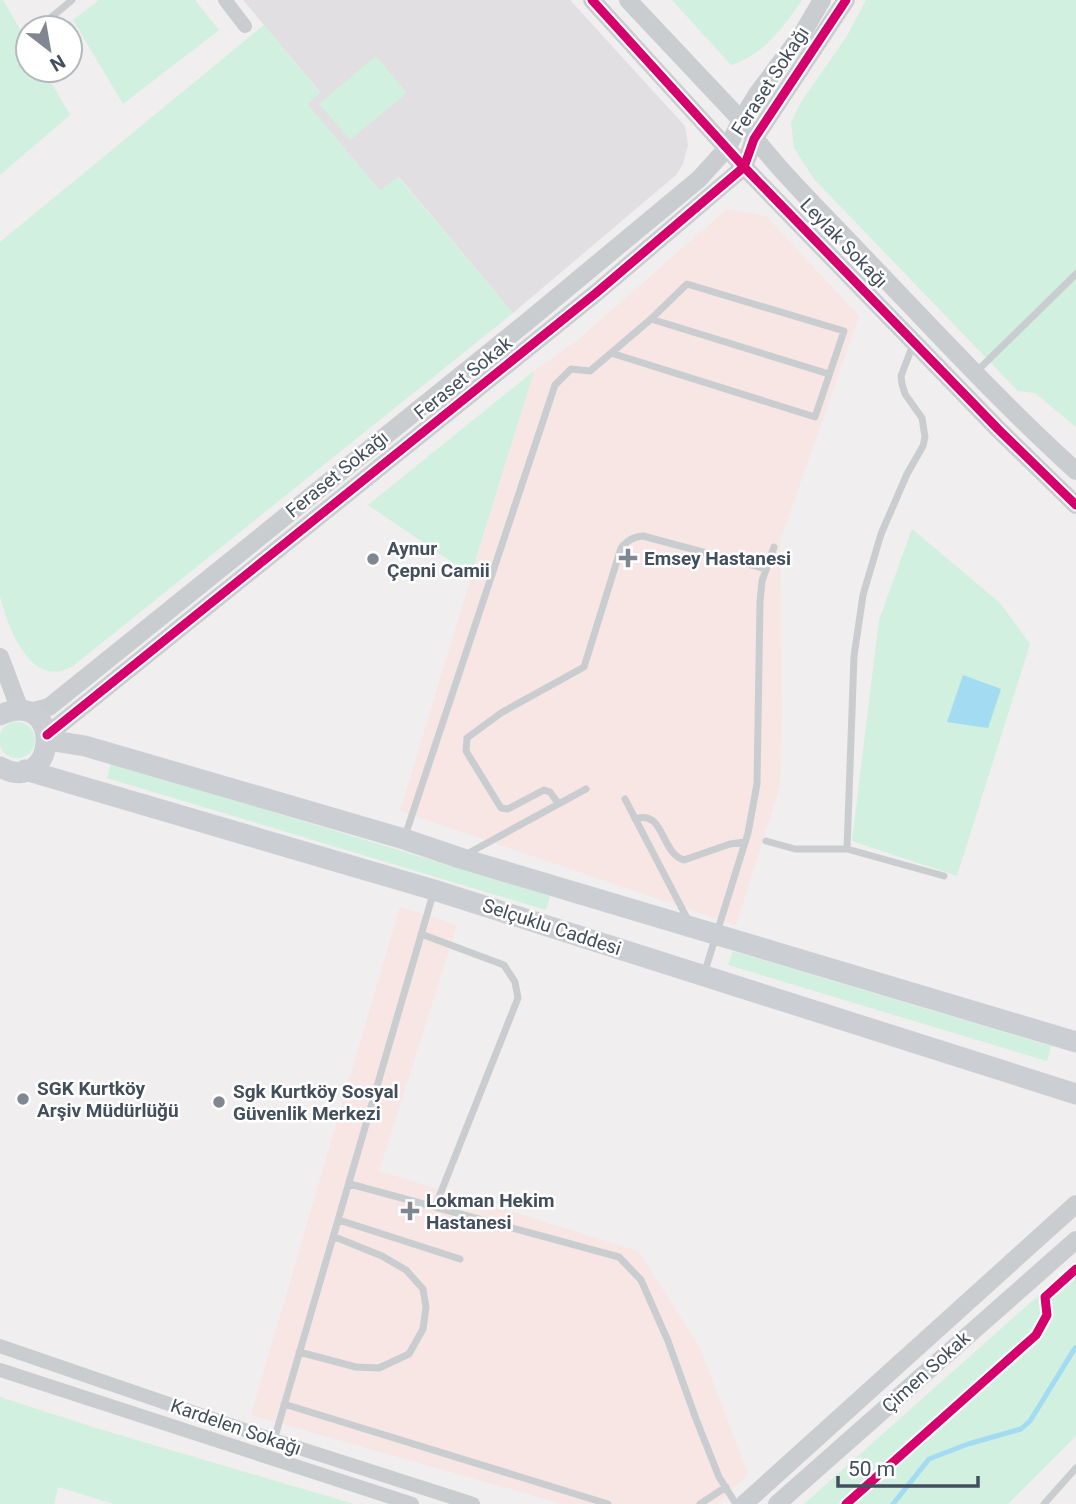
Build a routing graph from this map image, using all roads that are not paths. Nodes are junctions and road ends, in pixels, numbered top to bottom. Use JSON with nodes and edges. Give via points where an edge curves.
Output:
{"nodes":[{"id":1,"x":72,"y":0,"type":"edge"},
{"id":2,"x":225,"y":0,"type":"edge"},
{"id":3,"x":592,"y":0,"type":"edge"},
{"id":4,"x":628,"y":0,"type":"edge"},
{"id":5,"x":822,"y":0,"type":"edge"},
{"id":6,"x":846,"y":0,"type":"edge"},
{"id":7,"x":55,"y":14,"type":"edge"},
{"id":8,"x":244,"y":26,"type":"dead end"},
{"id":9,"x":741,"y":120,"type":"junction"},
{"id":10,"x":754,"y":139,"type":"junction"},
{"id":11,"x":728,"y":148,"type":"junction"},
{"id":12,"x":744,"y":166,"type":"junction"},
{"id":13,"x":1076,"y":274,"type":"edge"},
{"id":14,"x":651,"y":319,"type":"junction"},
{"id":15,"x":914,"y":341,"type":"junction"},
{"id":16,"x":611,"y":353,"type":"junction"},
{"id":17,"x":975,"y":373,"type":"junction"},
{"id":18,"x":829,"y":374,"type":"junction"},
{"id":19,"x":1076,"y":471,"type":"edge"},
{"id":20,"x":1076,"y":505,"type":"edge"},
{"id":21,"x":774,"y":547,"type":"dead end"},
{"id":22,"x":766,"y":569,"type":"junction"},
{"id":23,"x":0,"y":657,"type":"edge"},
{"id":24,"x":17,"y":712,"type":"edge"},
{"id":25,"x":47,"y":738,"type":"junction"},
{"id":26,"x":10,"y":773,"type":"edge"},
{"id":27,"x":586,"y":789,"type":"dead end"},
{"id":28,"x":625,"y":799,"type":"dead end"},
{"id":29,"x":558,"y":803,"type":"junction"},
{"id":30,"x":635,"y":819,"type":"junction"},
{"id":31,"x":404,"y":839,"type":"junction"},
{"id":32,"x":766,"y":841,"type":"dead end"},
{"id":33,"x":745,"y":842,"type":"junction"},
{"id":34,"x":847,"y":849,"type":"junction"},
{"id":35,"x":460,"y":858,"type":"junction"},
{"id":36,"x":944,"y":876,"type":"dead end"},
{"id":37,"x":434,"y":890,"type":"junction"},
{"id":38,"x":692,"y":927,"type":"junction"},
{"id":39,"x":421,"y":934,"type":"junction"},
{"id":40,"x":718,"y":935,"type":"junction"},
{"id":41,"x":704,"y":975,"type":"junction"},
{"id":42,"x":1076,"y":1042,"type":"edge"},
{"id":43,"x":1076,"y":1094,"type":"edge"},
{"id":44,"x":350,"y":1184,"type":"junction"},
{"id":45,"x":1076,"y":1204,"type":"edge"},
{"id":46,"x":435,"y":1207,"type":"junction"},
{"id":47,"x":340,"y":1220,"type":"junction"},
{"id":48,"x":335,"y":1237,"type":"junction"},
{"id":49,"x":1076,"y":1240,"type":"edge"},
{"id":50,"x":460,"y":1259,"type":"dead end"},
{"id":51,"x":0,"y":1346,"type":"edge"},
{"id":52,"x":299,"y":1352,"type":"junction"},
{"id":53,"x":0,"y":1370,"type":"edge"},
{"id":54,"x":284,"y":1404,"type":"junction"},
{"id":55,"x":274,"y":1440,"type":"junction"},
{"id":56,"x":1076,"y":1468,"type":"edge"},
{"id":57,"x":726,"y":1487,"type":"junction"},
{"id":58,"x":412,"y":1504,"type":"edge"},
{"id":59,"x":473,"y":1504,"type":"edge"},
{"id":60,"x":608,"y":1504,"type":"edge"},
{"id":61,"x":700,"y":1504,"type":"edge"},
{"id":62,"x":736,"y":1504,"type":"edge"},
{"id":63,"x":744,"y":1504,"type":"edge"},
{"id":64,"x":777,"y":1504,"type":"edge"},
{"id":65,"x":1044,"y":1504,"type":"edge"}],
"edges":[{"from":1,"to":7,"type":"lane"},
{"from":2,"to":8,"type":"street"},
{"from":3,"to":11,"type":"street","name":"Leylak Sokağı"},
{"from":4,"to":9,"type":"street","name":"Leylak Sokağı"},
{"from":5,"to":9,"type":"street","name":"Feraset Sokağı"},
{"from":6,"to":10,"type":"street","name":"Feraset Sokak"},
{"from":9,"to":10,"type":"street","name":"Leylak Sokağı"},
{"from":9,"to":11,"type":"street","name":"Feraset Sokağı"},
{"from":10,"to":12,"type":"street","name":"Feraset Sokak"},
{"from":10,"to":17,"type":"street","name":"Leylak Sokağı"},
{"from":11,"to":12,"type":"street","name":"Leylak Sokağı"},
{"from":11,"to":24,"type":"street","name":"Feraset Sokağı","via":[[668,206],[48,707]]},
{"from":12,"to":15,"type":"street","name":"Leylak Sokağı"},
{"from":12,"to":25,"type":"street","name":"Feraset Sokak","via":[[596,293]]},
{"from":13,"to":17,"type":"lane"},
{"from":14,"to":16,"type":"lane"},
{"from":14,"to":18,"type":"lane"},
{"from":14,"to":18,"type":"lane","via":[[687,284],[844,331]]},
{"from":15,"to":20,"type":"street","name":"Leylak Sokağı"},
{"from":15,"to":34,"type":"lane","via":[[901,376],[905,394],[922,418],[925,437],[881,534],[862,606],[854,656]]},
{"from":16,"to":18,"type":"lane","via":[[815,417]]},
{"from":16,"to":31,"type":"lane","via":[[590,371],[571,369],[555,385]]},
{"from":17,"to":19,"type":"street","name":"Leylak Sokağı"},
{"from":21,"to":22,"type":"lane"},
{"from":22,"to":29,"type":"lane","via":[[643,536],[626,542],[584,667],[501,713],[465,744],[501,808],[508,809],[544,790]]},
{"from":22,"to":33,"type":"lane","via":[[760,602],[757,784]]},
{"from":23,"to":24,"type":"street"},
{"from":24,"to":25,"type":"main road","via":[[44,726]]},
{"from":25,"to":26,"type":"main road","via":[[40,761]]},
{"from":25,"to":31,"type":"main road","name":"Selçuklu Caddesi"},
{"from":26,"to":37,"type":"main road","name":"Selçuklu Caddesi"},
{"from":27,"to":29,"type":"lane"},
{"from":28,"to":30,"type":"lane"},
{"from":29,"to":35,"type":"lane"},
{"from":30,"to":33,"type":"lane","via":[[654,821],[671,852],[684,860]]},
{"from":30,"to":38,"type":"lane"},
{"from":31,"to":35,"type":"main road","name":"Selçuklu Caddesi"},
{"from":32,"to":34,"type":"lane","via":[[795,849]]},
{"from":33,"to":40,"type":"lane"},
{"from":34,"to":36,"type":"lane"},
{"from":35,"to":38,"type":"main road","name":"Selçuklu Caddesi"},
{"from":37,"to":39,"type":"lane"},
{"from":37,"to":41,"type":"main road","name":"Selçuklu Caddesi"},
{"from":38,"to":40,"type":"main road","name":"Selçuklu Caddesi"},
{"from":39,"to":44,"type":"lane"},
{"from":39,"to":46,"type":"lane","via":[[504,965],[518,998]]},
{"from":40,"to":41,"type":"lane"},
{"from":40,"to":42,"type":"main road","name":"Selçuklu Caddesi"},
{"from":41,"to":43,"type":"main road","name":"Selçuklu Caddesi"},
{"from":44,"to":46,"type":"lane"},
{"from":44,"to":47,"type":"lane"},
{"from":45,"to":63,"type":"street"},
{"from":46,"to":57,"type":"lane","via":[[619,1257],[629,1265],[658,1316]]},
{"from":47,"to":48,"type":"lane"},
{"from":47,"to":50,"type":"lane"},
{"from":48,"to":52,"type":"lane"},
{"from":48,"to":52,"type":"lane","via":[[406,1270],[423,1289],[423,1329],[409,1354],[379,1368],[356,1367]]},
{"from":49,"to":64,"type":"street","name":"Çimen Sokak"},
{"from":51,"to":55,"type":"street","name":"Kardelen Sokağı"},
{"from":52,"to":54,"type":"lane"},
{"from":53,"to":58,"type":"street"},
{"from":54,"to":55,"type":"lane"},
{"from":54,"to":60,"type":"lane"},
{"from":55,"to":59,"type":"street","name":"Kardelen Sokağı"},
{"from":56,"to":65,"type":"lane"},
{"from":57,"to":61,"type":"lane"},
{"from":57,"to":62,"type":"lane"}]}
